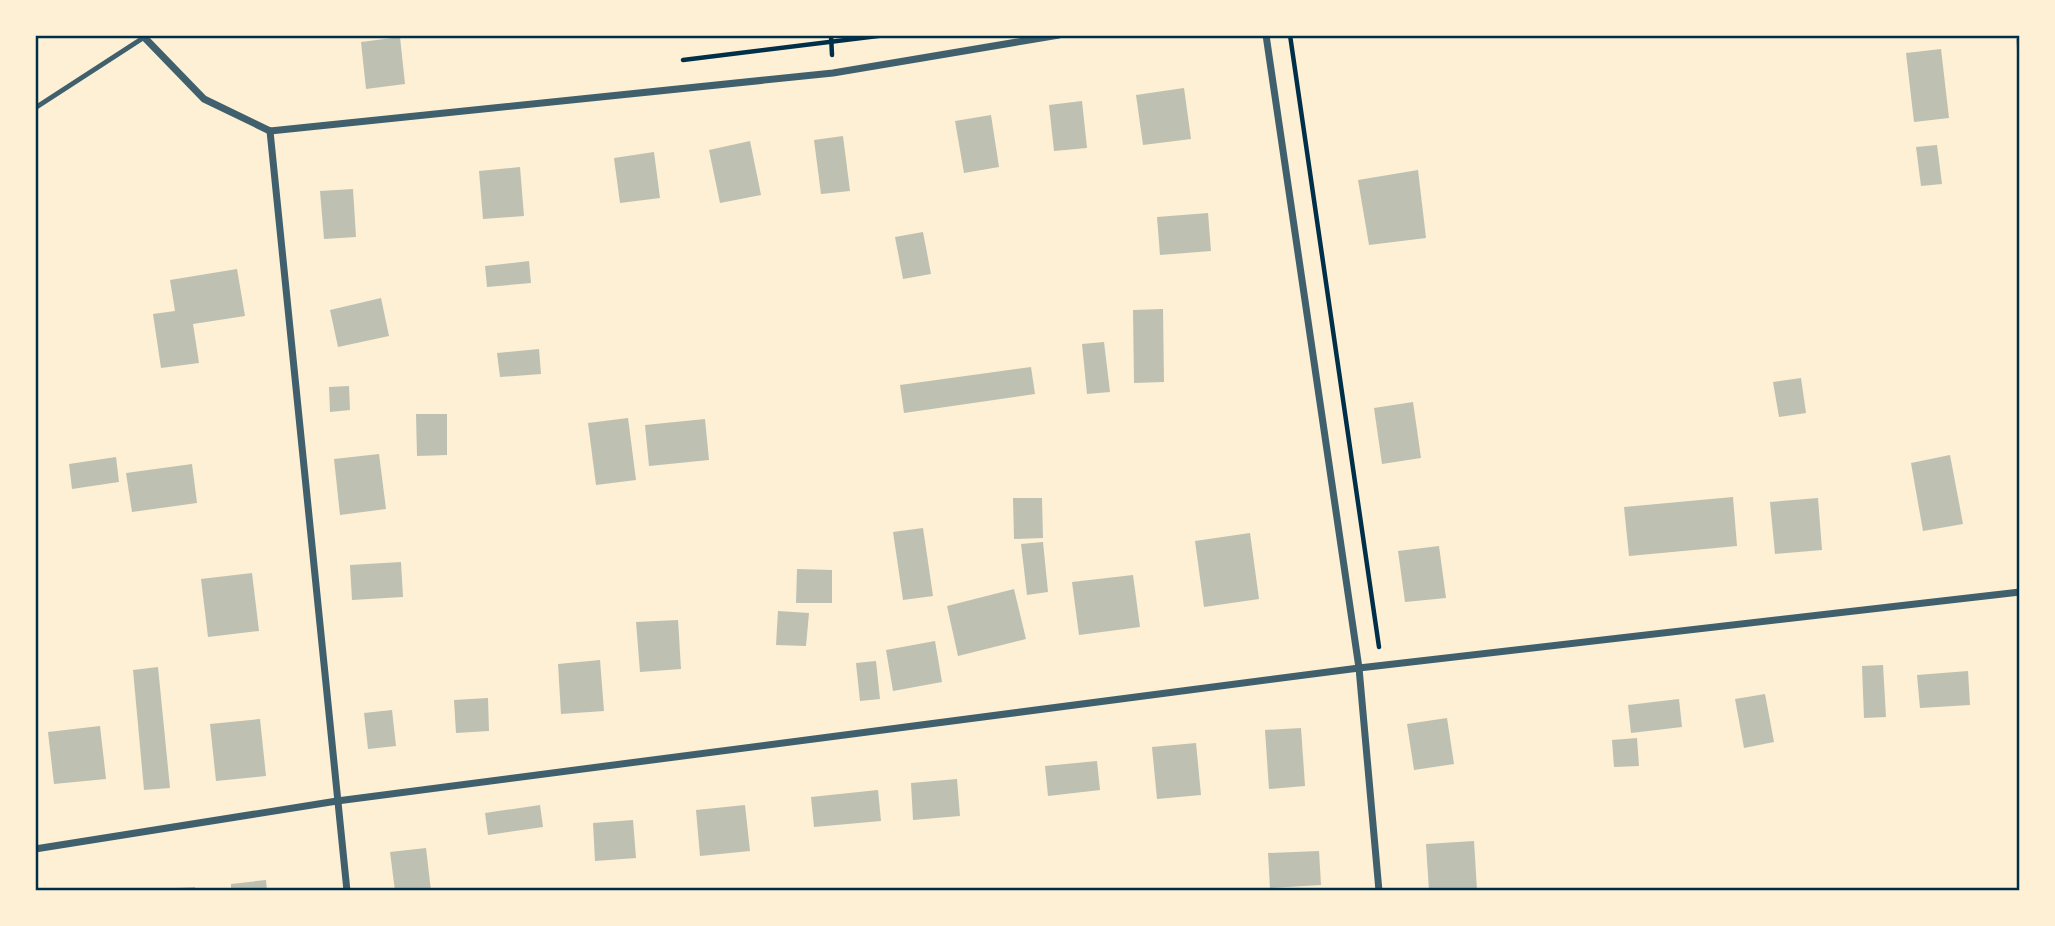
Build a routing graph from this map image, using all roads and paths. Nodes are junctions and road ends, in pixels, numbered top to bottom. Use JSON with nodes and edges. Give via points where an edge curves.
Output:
{"nodes":[{"id":1,"x":886,"y":35,"type":"edge"},
{"id":2,"x":1059,"y":35,"type":"edge"},
{"id":3,"x":1266,"y":35,"type":"edge"},
{"id":4,"x":1290,"y":35,"type":"edge"},
{"id":5,"x":143,"y":36,"type":"edge"},
{"id":6,"x":683,"y":61,"type":"dead end"},
{"id":7,"x":35,"y":108,"type":"edge"},
{"id":8,"x":270,"y":131,"type":"junction"},
{"id":9,"x":2020,"y":592,"type":"edge"},
{"id":10,"x":1381,"y":665,"type":"junction"},
{"id":11,"x":1359,"y":668,"type":"junction"},
{"id":12,"x":337,"y":801,"type":"junction"},
{"id":13,"x":35,"y":849,"type":"edge"},
{"id":14,"x":347,"y":891,"type":"edge"},
{"id":15,"x":1379,"y":891,"type":"edge"}],
"edges":[{"from":1,"to":6,"type":"path"},
{"from":2,"to":8,"type":"street","via":[[833,73]]},
{"from":3,"to":11,"type":"street"},
{"from":4,"to":10,"type":"path"},
{"from":5,"to":7,"type":"lane"},
{"from":5,"to":8,"type":"street","via":[[204,99]]},
{"from":8,"to":12,"type":"street"},
{"from":9,"to":10,"type":"street"},
{"from":10,"to":11,"type":"street"},
{"from":11,"to":12,"type":"street"},
{"from":11,"to":15,"type":"street"},
{"from":12,"to":13,"type":"street"},
{"from":12,"to":14,"type":"street"}]}
